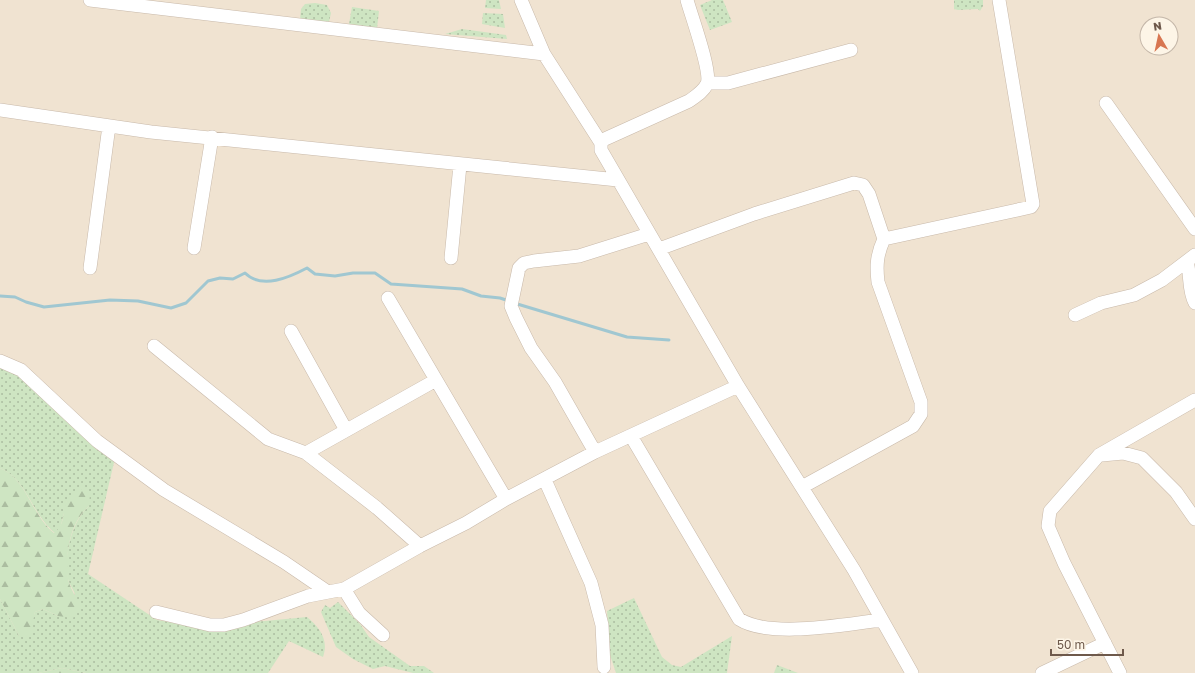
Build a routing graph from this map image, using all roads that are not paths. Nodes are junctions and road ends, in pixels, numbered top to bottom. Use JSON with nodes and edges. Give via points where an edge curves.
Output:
{"nodes":[{"id":1,"x":90,"y":0,"type":"edge"},
{"id":2,"x":521,"y":0,"type":"edge"},
{"id":3,"x":687,"y":0,"type":"edge"},
{"id":4,"x":999,"y":0,"type":"edge"},
{"id":5,"x":851,"y":50,"type":"dead end"},
{"id":6,"x":544,"y":54,"type":"junction"},
{"id":7,"x":708,"y":83,"type":"junction"},
{"id":8,"x":1106,"y":103,"type":"dead end"},
{"id":9,"x":0,"y":113,"type":"edge"},
{"id":10,"x":109,"y":126,"type":"junction"},
{"id":11,"x":212,"y":137,"type":"junction"},
{"id":12,"x":601,"y":143,"type":"junction"},
{"id":13,"x":460,"y":165,"type":"junction"},
{"id":14,"x":618,"y":180,"type":"junction"},
{"id":15,"x":1195,"y":229,"type":"edge"},
{"id":16,"x":649,"y":234,"type":"junction"},
{"id":17,"x":884,"y":239,"type":"junction"},
{"id":18,"x":194,"y":248,"type":"dead end"},
{"id":19,"x":659,"y":249,"type":"junction"},
{"id":20,"x":451,"y":258,"type":"dead end"},
{"id":21,"x":1191,"y":258,"type":"edge"},
{"id":22,"x":90,"y":268,"type":"dead end"},
{"id":23,"x":388,"y":298,"type":"dead end"},
{"id":24,"x":1195,"y":303,"type":"edge"},
{"id":25,"x":1075,"y":314,"type":"dead end"},
{"id":26,"x":291,"y":331,"type":"dead end"},
{"id":27,"x":154,"y":346,"type":"dead end"},
{"id":28,"x":0,"y":361,"type":"edge"},
{"id":29,"x":436,"y":380,"type":"junction"},
{"id":30,"x":738,"y":386,"type":"junction"},
{"id":31,"x":1195,"y":400,"type":"edge"},
{"id":32,"x":346,"y":430,"type":"junction"},
{"id":33,"x":631,"y":436,"type":"junction"},
{"id":34,"x":595,"y":452,"type":"junction"},
{"id":35,"x":306,"y":453,"type":"junction"},
{"id":36,"x":1099,"y":455,"type":"junction"},
{"id":37,"x":544,"y":480,"type":"junction"},
{"id":38,"x":802,"y":487,"type":"junction"},
{"id":39,"x":506,"y":499,"type":"junction"},
{"id":40,"x":1195,"y":519,"type":"edge"},
{"id":41,"x":420,"y":546,"type":"junction"},
{"id":42,"x":344,"y":589,"type":"junction"},
{"id":43,"x":328,"y":592,"type":"junction"},
{"id":44,"x":156,"y":612,"type":"dead end"},
{"id":45,"x":882,"y":620,"type":"junction"},
{"id":46,"x":382,"y":635,"type":"dead end"},
{"id":47,"x":1105,"y":643,"type":"junction"},
{"id":48,"x":604,"y":667,"type":"dead end"},
{"id":49,"x":912,"y":673,"type":"edge"},
{"id":50,"x":1042,"y":673,"type":"edge"},
{"id":51,"x":1120,"y":673,"type":"edge"}],
"edges":[{"from":1,"to":6,"type":"street"},
{"from":2,"to":6,"type":"street"},
{"from":3,"to":7,"type":"street","via":[[708,70]]},
{"from":4,"to":17,"type":"street","via":[[1033,204],[1031,207]]},
{"from":5,"to":7,"type":"street","via":[[728,83]]},
{"from":6,"to":12,"type":"street"},
{"from":7,"to":12,"type":"street","via":[[689,101]]},
{"from":8,"to":15,"type":"street"},
{"from":9,"to":10,"type":"street"},
{"from":10,"to":11,"type":"street"},
{"from":10,"to":22,"type":"street"},
{"from":11,"to":13,"type":"street"},
{"from":11,"to":18,"type":"street"},
{"from":12,"to":14,"type":"street","via":[[601,150]]},
{"from":13,"to":14,"type":"street"},
{"from":13,"to":20,"type":"street"},
{"from":14,"to":16,"type":"street"},
{"from":16,"to":19,"type":"street"},
{"from":16,"to":34,"type":"street","via":[[579,256],[524,264],[518,268],[512,303],[531,348],[555,382]]},
{"from":17,"to":19,"type":"street","via":[[869,194],[863,185],[854,183],[754,214]]},
{"from":17,"to":38,"type":"street","via":[[878,252],[876,266],[878,282],[921,402],[921,414],[913,426]]},
{"from":19,"to":30,"type":"street"},
{"from":21,"to":24,"type":"street","via":[[1190,286]]},
{"from":21,"to":25,"type":"street","via":[[1162,280],[1134,294],[1101,303]]},
{"from":23,"to":29,"type":"street"},
{"from":26,"to":32,"type":"street"},
{"from":27,"to":35,"type":"street","via":[[268,439]]},
{"from":28,"to":43,"type":"street","via":[[21,370],[97,441],[164,490],[284,562]]},
{"from":29,"to":32,"type":"street"},
{"from":29,"to":39,"type":"street"},
{"from":30,"to":33,"type":"street"},
{"from":30,"to":38,"type":"street"},
{"from":31,"to":36,"type":"street"},
{"from":32,"to":35,"type":"street"},
{"from":33,"to":34,"type":"street"},
{"from":33,"to":45,"type":"street","via":[[739,619],[774,629]]},
{"from":34,"to":37,"type":"street"},
{"from":35,"to":41,"type":"street","via":[[377,508]]},
{"from":36,"to":40,"type":"street","via":[[1123,453],[1142,458],[1176,492]]},
{"from":36,"to":47,"type":"street","via":[[1050,511],[1048,526]]},
{"from":37,"to":39,"type":"street"},
{"from":37,"to":48,"type":"street","via":[[591,583],[602,625]]},
{"from":38,"to":45,"type":"street"},
{"from":39,"to":41,"type":"street"},
{"from":41,"to":42,"type":"street"},
{"from":42,"to":43,"type":"street"},
{"from":42,"to":46,"type":"street","via":[[359,613]]},
{"from":43,"to":44,"type":"street","via":[[308,596],[224,625],[210,625]]},
{"from":45,"to":49,"type":"street"},
{"from":47,"to":50,"type":"street"},
{"from":47,"to":51,"type":"street"}]}
